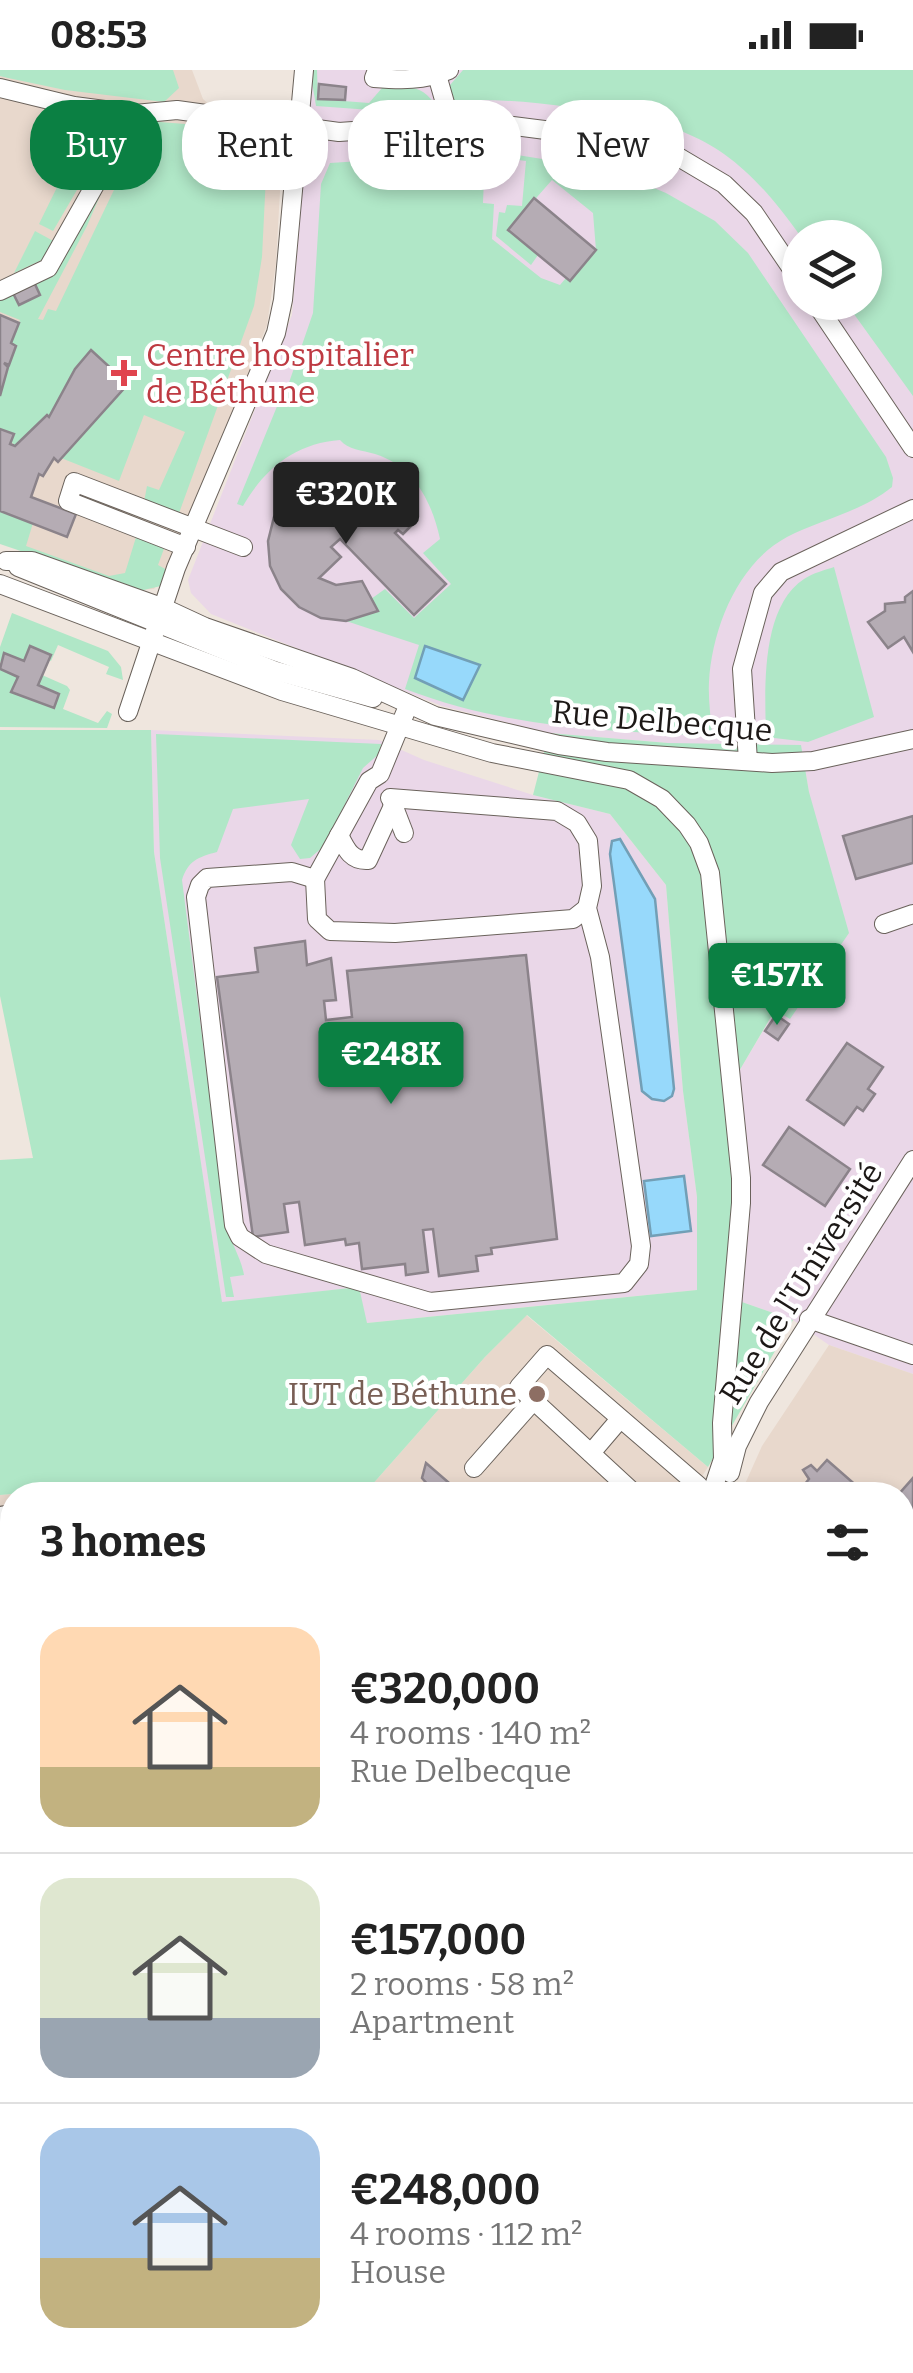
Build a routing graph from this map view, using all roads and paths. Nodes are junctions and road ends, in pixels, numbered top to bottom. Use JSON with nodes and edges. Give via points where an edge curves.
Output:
{"nodes":[{"id":1,"x":304,"y":70,"type":"edge"},
{"id":2,"x":377,"y":70,"type":"edge"},
{"id":3,"x":443,"y":72,"type":"edge"},
{"id":4,"x":8,"y":90,"type":"edge"},
{"id":5,"x":49,"y":100,"type":"edge"},
{"id":6,"x":302,"y":100,"type":"edge"},
{"id":7,"x":448,"y":100,"type":"edge"},
{"id":8,"x":521,"y":127,"type":"edge"},
{"id":9,"x":92,"y":190,"type":"edge"},
{"id":10,"x":292,"y":190,"type":"edge"},
{"id":11,"x":782,"y":254,"type":"edge"},
{"id":12,"x":0,"y":290,"type":"edge"},
{"id":13,"x":826,"y":320,"type":"edge"},
{"id":14,"x":913,"y":448,"type":"edge"},
{"id":15,"x":913,"y":509,"type":"edge"},
{"id":16,"x":193,"y":527,"type":"junction"},
{"id":17,"x":186,"y":546,"type":"junction"},
{"id":18,"x":243,"y":547,"type":"dead end"},
{"id":19,"x":3,"y":560,"type":"edge"},
{"id":20,"x":0,"y":584,"type":"edge"},
{"id":21,"x":162,"y":616,"type":"junction"},
{"id":22,"x":152,"y":644,"type":"junction"},
{"id":23,"x":408,"y":706,"type":"junction"},
{"id":24,"x":128,"y":712,"type":"dead end"},
{"id":25,"x":401,"y":726,"type":"junction"},
{"id":26,"x":913,"y":738,"type":"edge"},
{"id":27,"x":748,"y":761,"type":"junction"},
{"id":28,"x":380,"y":774,"type":"junction"},
{"id":29,"x":391,"y":802,"type":"junction"},
{"id":30,"x":404,"y":833,"type":"dead end"},
{"id":31,"x":339,"y":835,"type":"junction"},
{"id":32,"x":315,"y":879,"type":"junction"},
{"id":33,"x":587,"y":908,"type":"junction"},
{"id":34,"x":913,"y":914,"type":"edge"},
{"id":35,"x":884,"y":924,"type":"dead end"},
{"id":36,"x":913,"y":1160,"type":"edge"},
{"id":37,"x":809,"y":1319,"type":"junction"},
{"id":38,"x":913,"y":1355,"type":"edge"},
{"id":39,"x":534,"y":1400,"type":"junction"},
{"id":40,"x":758,"y":1402,"type":"junction"},
{"id":41,"x":620,"y":1419,"type":"junction"},
{"id":42,"x":724,"y":1446,"type":"junction"},
{"id":43,"x":591,"y":1453,"type":"junction"},
{"id":44,"x":474,"y":1468,"type":"dead end"},
{"id":45,"x":622,"y":1482,"type":"edge"},
{"id":46,"x":691,"y":1482,"type":"edge"},
{"id":47,"x":707,"y":1482,"type":"edge"},
{"id":48,"x":728,"y":1482,"type":"edge"}],
"edges":[{"from":1,"to":6,"type":"street"},
{"from":2,"to":3,"type":"street","via":[[374,78],[414,80]]},
{"from":3,"to":7,"type":"street"},
{"from":4,"to":5,"type":"street"},
{"from":8,"to":11,"type":"street","via":[[665,149],[724,184],[754,212]]},
{"from":9,"to":12,"type":"street","via":[[48,268]]},
{"from":10,"to":16,"type":"street","via":[[276,333]]},
{"from":13,"to":14,"type":"street"},
{"from":15,"to":27,"type":"street","via":[[781,572],[763,593],[742,669]]},
{"from":16,"to":17,"type":"street"},
{"from":16,"to":17,"type":"street","via":[[74,482],[68,501]]},
{"from":16,"to":18,"type":"street"},
{"from":17,"to":21,"type":"street"},
{"from":19,"to":21,"type":"street","name":"Rue Delbecque"},
{"from":20,"to":22,"type":"street"},
{"from":21,"to":22,"type":"street"},
{"from":21,"to":23,"type":"street","name":"Rue Delbecque","via":[[276,671]]},
{"from":22,"to":24,"type":"street"},
{"from":22,"to":25,"type":"street"},
{"from":23,"to":25,"type":"street"},
{"from":23,"to":27,"type":"street","name":"Rue Delbecque","via":[[559,745]]},
{"from":25,"to":28,"type":"street"},
{"from":25,"to":42,"type":"street","via":[[492,753],[630,780],[662,799],[699,843],[710,873],[741,1178]]},
{"from":26,"to":27,"type":"street","name":"Rue Delbecque","via":[[813,761]]},
{"from":28,"to":29,"type":"street"},
{"from":28,"to":31,"type":"street","via":[[369,780]]},
{"from":29,"to":30,"type":"street"},
{"from":29,"to":31,"type":"street","via":[[368,860],[356,859]]},
{"from":29,"to":33,"type":"street","via":[[557,811],[578,823],[588,840]]},
{"from":31,"to":32,"type":"street"},
{"from":32,"to":33,"type":"street","via":[[317,919],[330,931],[395,933],[572,919]]},
{"from":32,"to":33,"type":"street","via":[[292,872],[208,878],[196,897],[234,1225],[266,1254],[430,1302],[624,1283],[639,1264],[600,958]]},
{"from":34,"to":35,"type":"street"},
{"from":36,"to":37,"type":"street","name":"Rue de l'Université"},
{"from":37,"to":38,"type":"street"},
{"from":37,"to":40,"type":"street","name":"Rue de l'Université"},
{"from":39,"to":41,"type":"street","via":[[519,1387],[546,1356]]},
{"from":39,"to":43,"type":"street"},
{"from":39,"to":44,"type":"street"},
{"from":40,"to":42,"type":"street"},
{"from":40,"to":48,"type":"street","name":"Rue de l'Université"},
{"from":41,"to":43,"type":"street"},
{"from":41,"to":46,"type":"street"},
{"from":42,"to":47,"type":"street"},
{"from":43,"to":45,"type":"street"}]}
